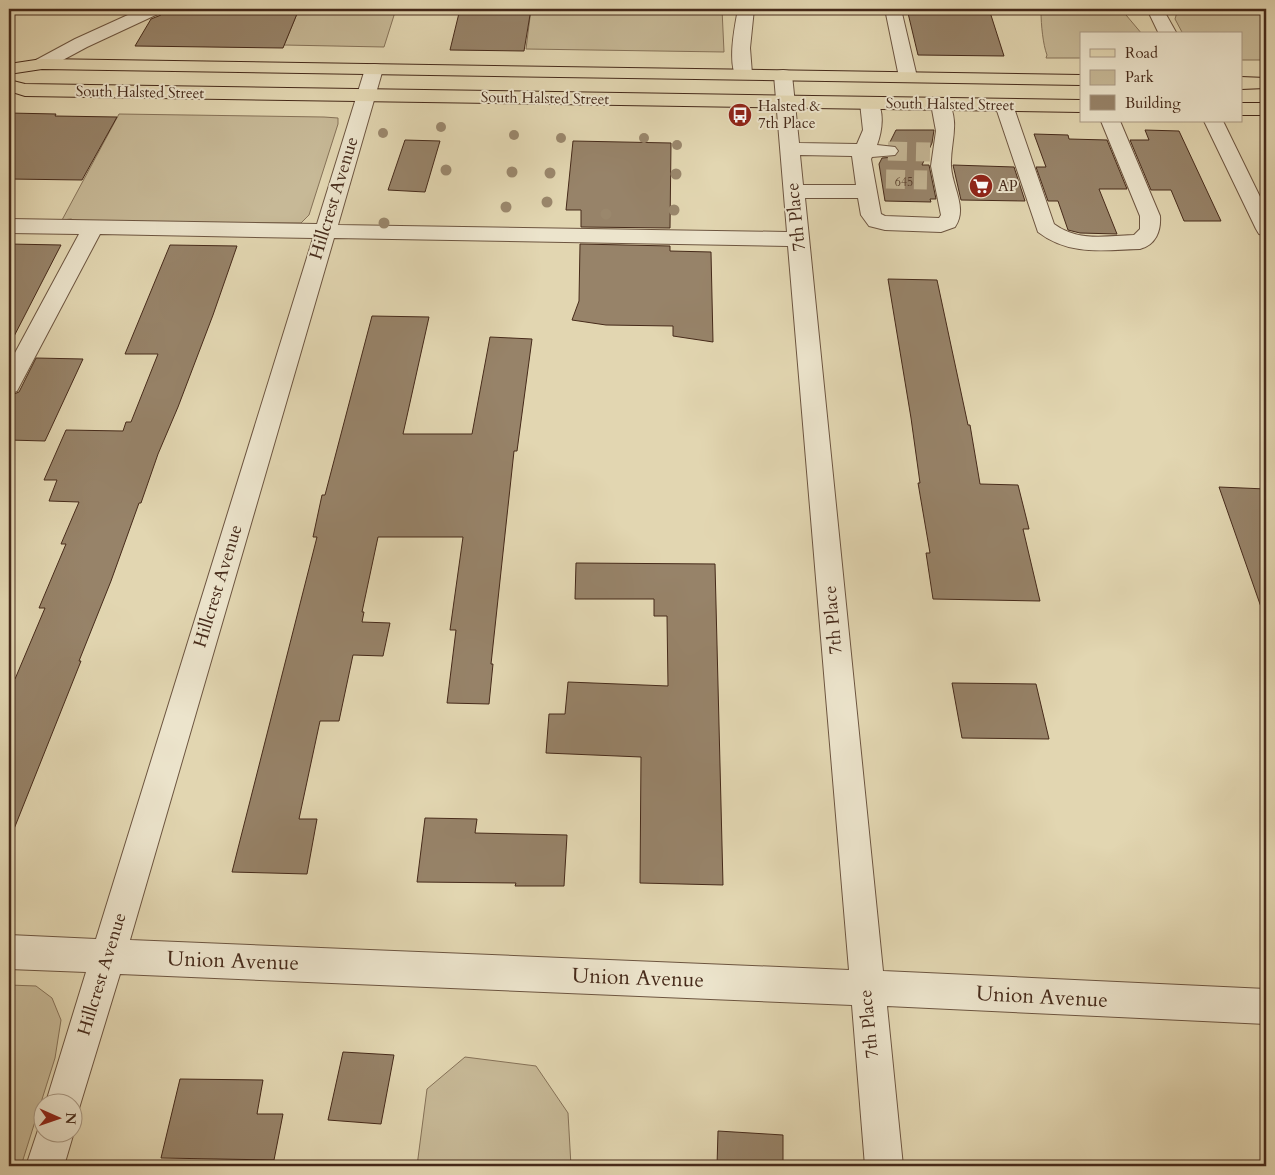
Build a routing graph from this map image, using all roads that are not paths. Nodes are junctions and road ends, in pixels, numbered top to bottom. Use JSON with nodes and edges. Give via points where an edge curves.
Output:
{"nodes":[{"id":1,"x":154,"y":9,"type":"edge"},
{"id":2,"x":746,"y":9,"type":"edge"},
{"id":3,"x":893,"y":9,"type":"edge"},
{"id":4,"x":1155,"y":9,"type":"edge"},
{"id":5,"x":1167,"y":32,"type":"edge"},
{"id":6,"x":42,"y":64,"type":"junction"},
{"id":7,"x":9,"y":69,"type":"edge"},
{"id":8,"x":374,"y":69,"type":"junction"},
{"id":9,"x":743,"y":74,"type":"junction"},
{"id":10,"x":783,"y":74,"type":"junction"},
{"id":11,"x":908,"y":77,"type":"junction"},
{"id":12,"x":1080,"y":80,"type":"edge"},
{"id":13,"x":1242,"y":83,"type":"edge"},
{"id":14,"x":1266,"y":83,"type":"edge"},
{"id":15,"x":9,"y":86,"type":"edge"},
{"id":16,"x":366,"y":95,"type":"junction"},
{"id":17,"x":785,"y":101,"type":"junction"},
{"id":18,"x":868,"y":103,"type":"junction"},
{"id":19,"x":940,"y":104,"type":"junction"},
{"id":20,"x":1004,"y":105,"type":"junction"},
{"id":21,"x":1080,"y":106,"type":"edge"},
{"id":22,"x":1242,"y":109,"type":"edge"},
{"id":23,"x":1266,"y":109,"type":"edge"},
{"id":24,"x":1110,"y":122,"type":"edge"},
{"id":25,"x":1213,"y":122,"type":"edge"},
{"id":26,"x":789,"y":149,"type":"junction"},
{"id":27,"x":864,"y":150,"type":"junction"},
{"id":28,"x":888,"y":151,"type":"tunnel mouth"},
{"id":29,"x":886,"y":179,"type":"tunnel mouth"},
{"id":30,"x":865,"y":186,"type":"junction"},
{"id":31,"x":794,"y":191,"type":"junction"},
{"id":32,"x":9,"y":226,"type":"edge"},
{"id":33,"x":93,"y":228,"type":"junction"},
{"id":34,"x":1266,"y":229,"type":"edge"},
{"id":35,"x":324,"y":233,"type":"junction"},
{"id":36,"x":798,"y":239,"type":"junction"},
{"id":37,"x":9,"y":385,"type":"edge"},
{"id":38,"x":9,"y":952,"type":"edge"},
{"id":39,"x":107,"y":956,"type":"junction"},
{"id":40,"x":866,"y":988,"type":"junction"},
{"id":41,"x":1266,"y":1007,"type":"edge"},
{"id":42,"x":67,"y":1092,"type":"edge"},
{"id":43,"x":52,"y":1142,"type":"edge"},
{"id":44,"x":45,"y":1166,"type":"edge"},
{"id":45,"x":884,"y":1166,"type":"edge"}],
"edges":[{"from":1,"to":6,"type":"street"},
{"from":2,"to":9,"type":"street","via":[[741,48]]},
{"from":3,"to":11,"type":"street"},
{"from":4,"to":5,"type":"street"},
{"from":6,"to":7,"type":"main road","name":"South Halsted Street"},
{"from":6,"to":8,"type":"main road","name":"South Halsted Street"},
{"from":8,"to":9,"type":"main road","name":"South Halsted Street"},
{"from":8,"to":16,"type":"street","name":"Hillcrest Avenue"},
{"from":9,"to":10,"type":"main road","name":"South Halsted Street"},
{"from":10,"to":11,"type":"main road","name":"South Halsted Street"},
{"from":10,"to":17,"type":"street","name":"7th Place"},
{"from":11,"to":12,"type":"main road","name":"South Halsted Street"},
{"from":13,"to":14,"type":"main road"},
{"from":15,"to":16,"type":"main road","name":"South Halsted Street","via":[[25,90]]},
{"from":16,"to":17,"type":"main road","name":"South Halsted Street"},
{"from":16,"to":35,"type":"street","name":"Hillcrest Avenue"},
{"from":17,"to":18,"type":"main road","name":"South Halsted Street"},
{"from":17,"to":26,"type":"street","name":"7th Place"},
{"from":18,"to":19,"type":"main road","name":"South Halsted Street"},
{"from":18,"to":27,"type":"street","via":[[873,130]]},
{"from":19,"to":20,"type":"main road","name":"South Halsted Street"},
{"from":19,"to":30,"type":"street","via":[[946,131],[937,152],[941,166],[935,180],[951,215],[948,222],[940,225],[876,221],[871,215]]},
{"from":20,"to":21,"type":"main road","name":"South Halsted Street"},
{"from":20,"to":24,"type":"street","via":[[1045,226],[1058,237],[1079,243],[1140,242],[1150,230],[1150,216]]},
{"from":22,"to":23,"type":"main road"},
{"from":25,"to":34,"type":"street"},
{"from":26,"to":27,"type":"street"},
{"from":26,"to":31,"type":"street","name":"7th Place"},
{"from":27,"to":28,"type":"street"},
{"from":27,"to":30,"type":"street","via":[[861,158]]},
{"from":29,"to":30,"type":"street"},
{"from":30,"to":31,"type":"street"},
{"from":31,"to":36,"type":"street","name":"7th Place"},
{"from":32,"to":33,"type":"street"},
{"from":33,"to":35,"type":"street"},
{"from":33,"to":37,"type":"street"},
{"from":35,"to":36,"type":"street"},
{"from":35,"to":39,"type":"street","name":"Hillcrest Avenue"},
{"from":36,"to":40,"type":"street","name":"7th Place"},
{"from":38,"to":39,"type":"street","name":"Union Avenue"},
{"from":39,"to":40,"type":"street","name":"Union Avenue"},
{"from":39,"to":42,"type":"street","name":"Hillcrest Avenue"},
{"from":40,"to":41,"type":"street","name":"Union Avenue"},
{"from":40,"to":45,"type":"street","name":"7th Place"},
{"from":43,"to":44,"type":"street"}]}
